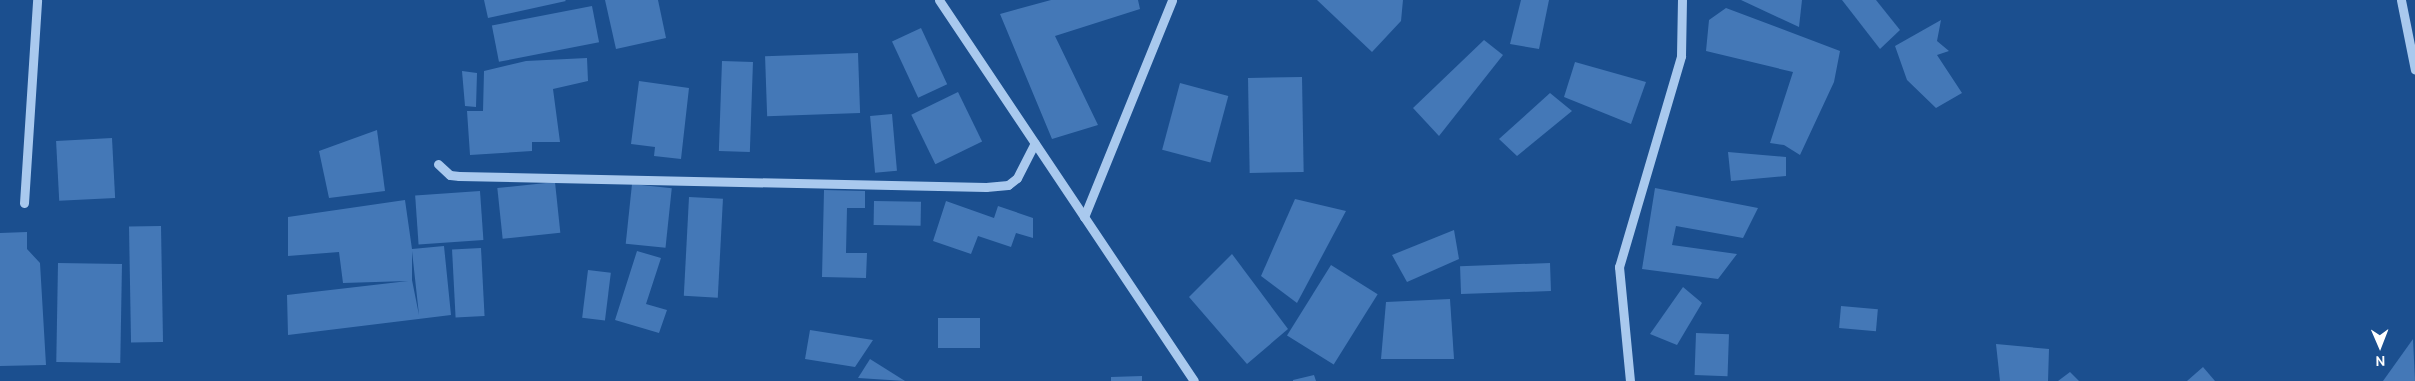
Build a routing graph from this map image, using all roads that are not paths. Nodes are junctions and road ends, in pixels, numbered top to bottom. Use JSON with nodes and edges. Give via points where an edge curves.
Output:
{"nodes":[{"id":1,"x":37,"y":0,"type":"edge"},
{"id":2,"x":939,"y":0,"type":"edge"},
{"id":3,"x":1172,"y":0,"type":"edge"},
{"id":4,"x":1682,"y":0,"type":"edge"},
{"id":5,"x":2401,"y":0,"type":"edge"},
{"id":6,"x":2415,"y":70,"type":"edge"},
{"id":7,"x":1035,"y":143,"type":"junction"},
{"id":8,"x":438,"y":164,"type":"dead end"},
{"id":9,"x":24,"y":203,"type":"dead end"},
{"id":10,"x":1084,"y":217,"type":"junction"},
{"id":11,"x":1194,"y":381,"type":"edge"},
{"id":12,"x":1630,"y":381,"type":"edge"}],
"edges":[{"from":1,"to":9,"type":"street"},
{"from":2,"to":7,"type":"street"},
{"from":3,"to":10,"type":"street"},
{"from":4,"to":12,"type":"street","via":[[1680,56],[1620,267]]},
{"from":5,"to":6,"type":"street"},
{"from":7,"to":8,"type":"street","via":[[1017,178],[1008,185],[986,187],[459,176],[450,175]]},
{"from":7,"to":10,"type":"street"},
{"from":10,"to":11,"type":"street"}]}
